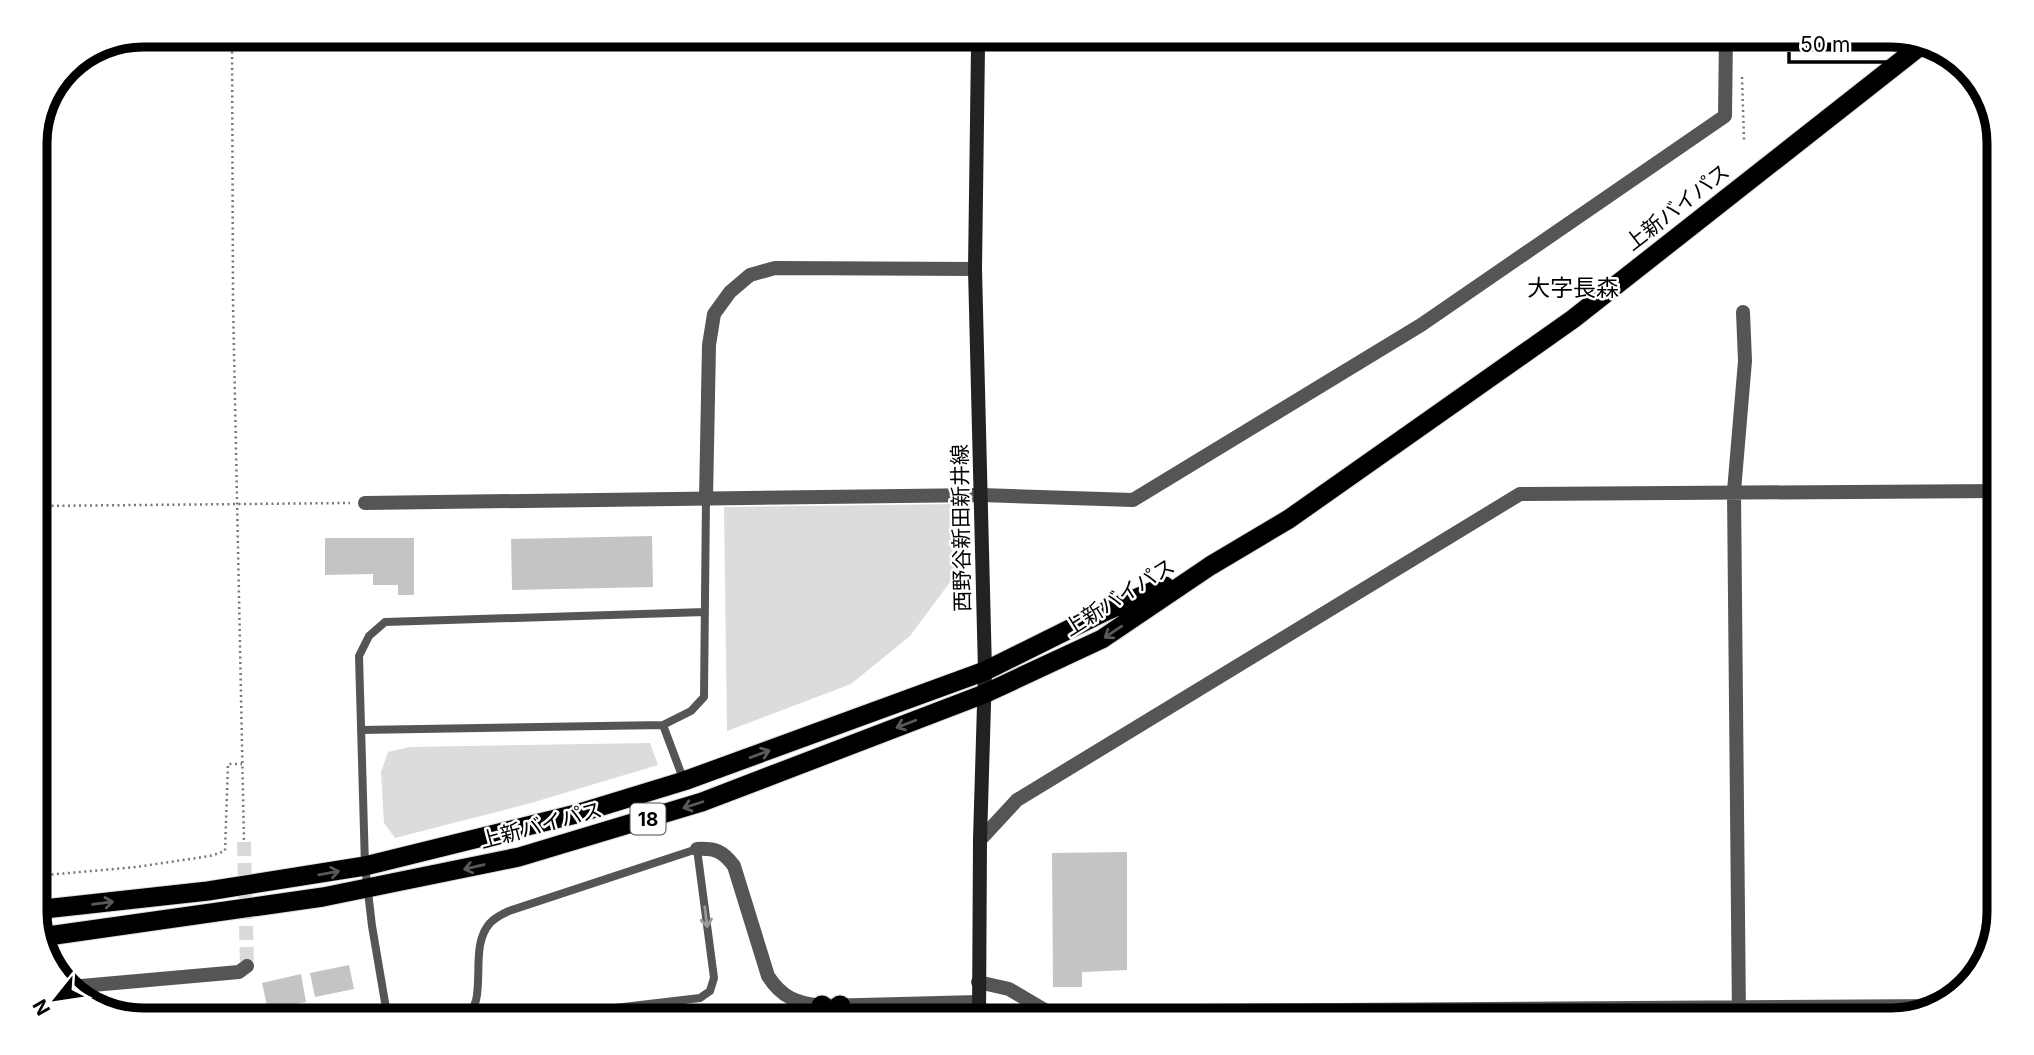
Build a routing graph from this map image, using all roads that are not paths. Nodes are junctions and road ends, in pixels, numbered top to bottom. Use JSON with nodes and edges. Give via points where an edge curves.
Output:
{"nodes":[{"id":1,"x":978,"y":47,"type":"edge"},
{"id":2,"x":1726,"y":47,"type":"edge"},
{"id":3,"x":1915,"y":50,"type":"edge"},
{"id":4,"x":975,"y":269,"type":"junction"},
{"id":5,"x":1743,"y":312,"type":"dead end"},
{"id":6,"x":1734,"y":491,"type":"junction"},
{"id":7,"x":1987,"y":491,"type":"edge"},
{"id":8,"x":981,"y":495,"type":"junction"},
{"id":9,"x":706,"y":499,"type":"junction"},
{"id":10,"x":365,"y":503,"type":"road end"},
{"id":11,"x":1210,"y":566,"type":"junction"},
{"id":12,"x":705,"y":612,"type":"junction"},
{"id":13,"x":985,"y":670,"type":"junction"},
{"id":14,"x":984,"y":694,"type":"junction"},
{"id":15,"x":663,"y":725,"type":"junction"},
{"id":16,"x":361,"y":730,"type":"junction"},
{"id":17,"x":684,"y":781,"type":"junction"},
{"id":18,"x":980,"y":840,"type":"junction"},
{"id":19,"x":697,"y":849,"type":"junction"},
{"id":20,"x":365,"y":866,"type":"junction"},
{"id":21,"x":367,"y":888,"type":"junction"},
{"id":22,"x":47,"y":909,"type":"edge"},
{"id":23,"x":50,"y":936,"type":"edge"},
{"id":24,"x":247,"y":966,"type":"dead end"},
{"id":25,"x":978,"y":982,"type":"junction"},
{"id":26,"x":91,"y":985,"type":"edge"},
{"id":27,"x":978,"y":1002,"type":"junction"},
{"id":28,"x":386,"y":1008,"type":"edge"},
{"id":29,"x":474,"y":1008,"type":"edge"},
{"id":30,"x":615,"y":1008,"type":"edge"},
{"id":31,"x":816,"y":1008,"type":"edge"},
{"id":32,"x":898,"y":1008,"type":"edge"},
{"id":33,"x":978,"y":1008,"type":"edge"},
{"id":34,"x":1041,"y":1008,"type":"edge"},
{"id":35,"x":1739,"y":1008,"type":"edge"}],
"edges":[{"from":1,"to":4,"type":"main road","name":"西野谷新田新井線"},
{"from":2,"to":8,"type":"street","via":[[1725,117],[1421,325],[1133,500]]},
{"from":3,"to":11,"type":"highway","name":"上新バイパス","number":"18","via":[[1573,318],[1300,512]]},
{"from":4,"to":8,"type":"main road","name":"西野谷新田新井線"},
{"from":4,"to":9,"type":"street","via":[[775,268],[750,275],[730,292],[714,314],[709,345]]},
{"from":5,"to":6,"type":"street","via":[[1745,361]]},
{"from":6,"to":7,"type":"street"},
{"from":6,"to":18,"type":"street","via":[[1520,494],[1017,800]]},
{"from":6,"to":35,"type":"street"},
{"from":8,"to":9,"type":"street"},
{"from":8,"to":13,"type":"main road","name":"西野谷新田新井線"},
{"from":9,"to":10,"type":"street"},
{"from":9,"to":12,"type":"lane"},
{"from":11,"to":13,"type":"highway","name":"上新バイパス","number":"18"},
{"from":11,"to":14,"type":"highway","name":"上新バイパス","number":"18","one_way":true,"via":[[1102,639]]},
{"from":12,"to":15,"type":"lane","via":[[704,697],[691,711]]},
{"from":12,"to":16,"type":"lane","via":[[385,622],[369,636],[359,656]]},
{"from":13,"to":14,"type":"main road","name":"西野谷新田新井線"},
{"from":17,"to":13,"type":"highway","name":"上新バイパス","number":"18","one_way":true},
{"from":14,"to":18,"type":"main road","name":"西野谷新田新井線"},
{"from":14,"to":21,"type":"highway","name":"上新バイパス","number":"18","one_way":true,"via":[[702,802],[519,857]]},
{"from":15,"to":16,"type":"lane"},
{"from":15,"to":17,"type":"lane"},
{"from":16,"to":20,"type":"lane"},
{"from":17,"to":20,"type":"highway","name":"上新バイパス","number":"18","via":[[576,814]]},
{"from":18,"to":25,"type":"main road","name":"西野谷新田新井線"},
{"from":19,"to":29,"type":"lane","via":[[509,911],[491,921],[478,952]]},
{"from":19,"to":30,"type":"lane","one_way":true,"via":[[714,978],[710,991],[700,998]]},
{"from":19,"to":31,"type":"street","via":[[712,848],[725,854],[734,866],[762,961],[776,989]]},
{"from":20,"to":21,"type":"lane"},
{"from":22,"to":20,"type":"highway","name":"上新バイパス","number":"18","one_way":true,"via":[[208,891]]},
{"from":21,"to":23,"type":"highway","name":"上新バイパス","number":"18"},
{"from":21,"to":28,"type":"lane"},
{"from":24,"to":26,"type":"street","via":[[239,972]]},
{"from":25,"to":27,"type":"main road","name":"西野谷新田新井線"},
{"from":25,"to":34,"type":"street","via":[[1009,989]]},
{"from":27,"to":32,"type":"street"},
{"from":27,"to":33,"type":"main road","name":"西野谷新田新井線"}]}
